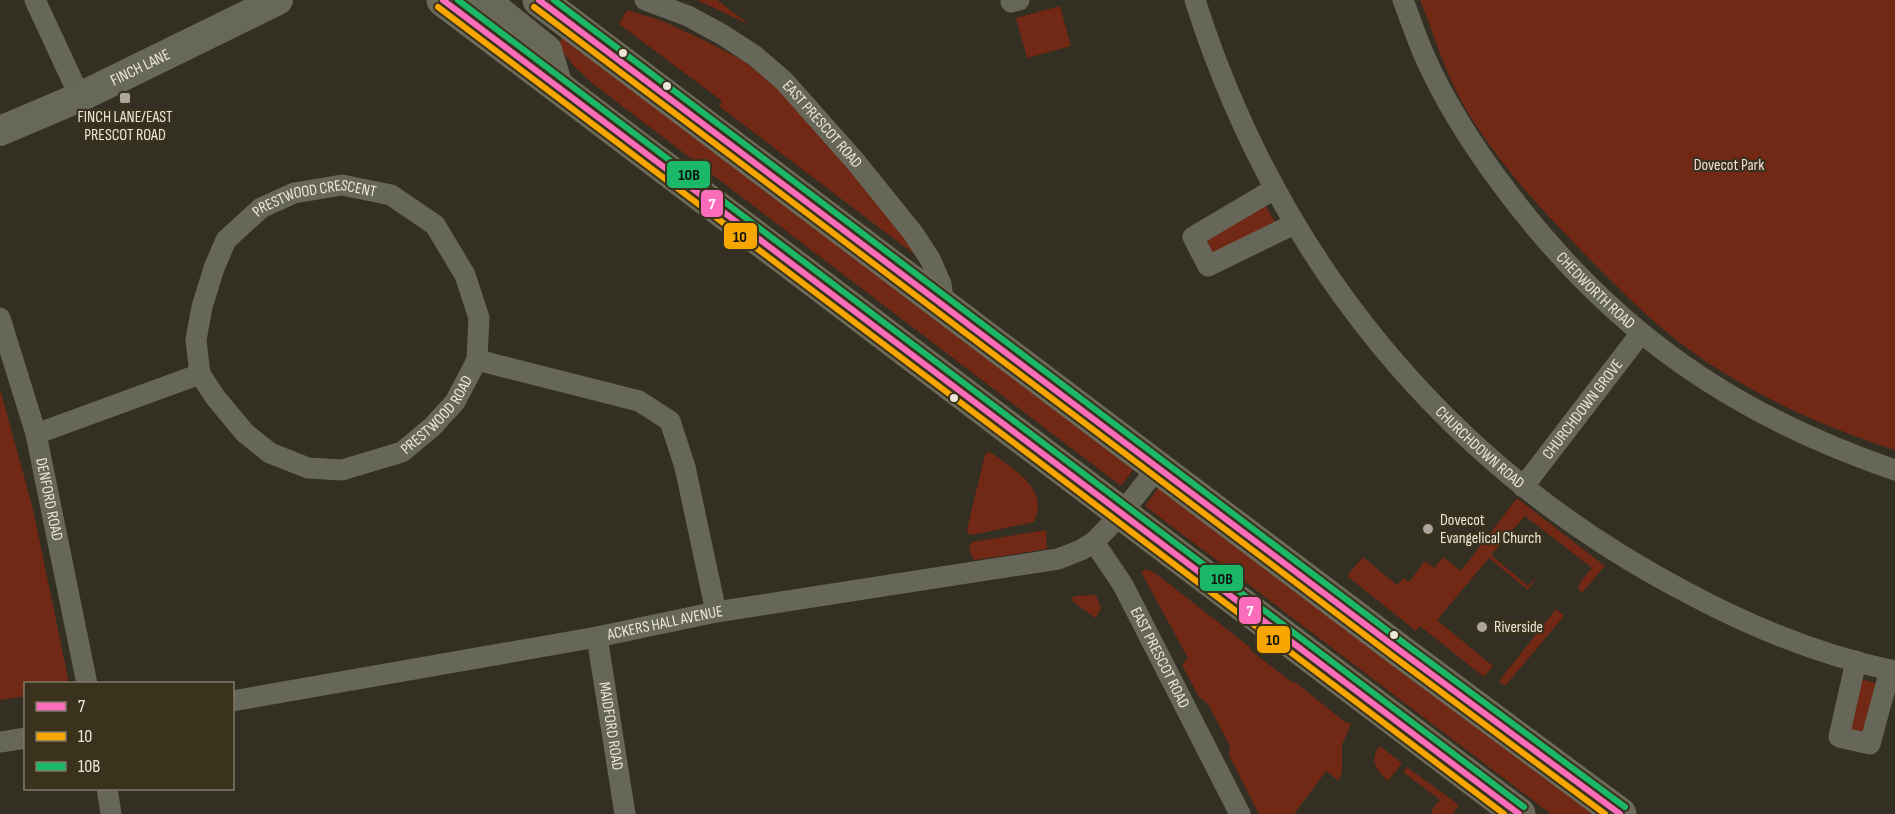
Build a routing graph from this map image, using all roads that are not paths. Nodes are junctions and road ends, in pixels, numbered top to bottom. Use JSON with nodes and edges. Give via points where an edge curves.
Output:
{"nodes":[{"id":1,"x":35,"y":0,"type":"edge"},
{"id":2,"x":278,"y":0,"type":"edge"},
{"id":3,"x":443,"y":0,"type":"edge"},
{"id":4,"x":485,"y":0,"type":"edge"},
{"id":5,"x":539,"y":0,"type":"edge"},
{"id":6,"x":645,"y":0,"type":"edge"},
{"id":7,"x":1195,"y":0,"type":"edge"},
{"id":8,"x":1403,"y":0,"type":"edge"},
{"id":9,"x":559,"y":89,"type":"junction"},
{"id":10,"x":80,"y":97,"type":"junction"},
{"id":11,"x":0,"y":131,"type":"edge"},
{"id":12,"x":1274,"y":189,"type":"junction"},
{"id":13,"x":1294,"y":224,"type":"junction"},
{"id":14,"x":944,"y":306,"type":"junction"},
{"id":15,"x":0,"y":318,"type":"edge"},
{"id":16,"x":1641,"y":333,"type":"junction"},
{"id":17,"x":477,"y":360,"type":"junction"},
{"id":18,"x":200,"y":374,"type":"junction"},
{"id":19,"x":36,"y":434,"type":"junction"},
{"id":20,"x":1158,"y":467,"type":"junction"},
{"id":21,"x":1895,"y":470,"type":"edge"},
{"id":22,"x":1523,"y":487,"type":"junction"},
{"id":23,"x":1122,"y":513,"type":"junction"},
{"id":24,"x":1094,"y":542,"type":"junction"},
{"id":25,"x":717,"y":612,"type":"junction"},
{"id":26,"x":597,"y":638,"type":"junction"},
{"id":27,"x":1856,"y":661,"type":"junction"},
{"id":28,"x":1892,"y":670,"type":"edge"},
{"id":29,"x":87,"y":682,"type":"edge"},
{"id":30,"x":234,"y":701,"type":"edge"},
{"id":31,"x":24,"y":738,"type":"edge"},
{"id":32,"x":0,"y":742,"type":"edge"},
{"id":33,"x":107,"y":790,"type":"edge"},
{"id":34,"x":111,"y":814,"type":"edge"},
{"id":35,"x":625,"y":814,"type":"edge"},
{"id":36,"x":1240,"y":814,"type":"edge"},
{"id":37,"x":1519,"y":814,"type":"edge"},
{"id":38,"x":1620,"y":814,"type":"edge"}],
"edges":[{"from":1,"to":10,"type":"street"},
{"from":2,"to":10,"type":"street","name":"FINCH LANE"},
{"from":3,"to":9,"type":"highway"},
{"from":4,"to":9,"type":"street","via":[[547,50]]},
{"from":5,"to":14,"type":"highway"},
{"from":6,"to":14,"type":"street","name":"EAST PRESCOT ROAD","via":[[688,16],[723,35],[783,81],[913,233],[941,284]]},
{"from":7,"to":12,"type":"street","name":"CHURCHDOWN ROAD","via":[[1220,74]]},
{"from":8,"to":16,"type":"street","name":"CHEDWORTH ROAD","via":[[1424,55],[1480,157],[1554,249]]},
{"from":9,"to":23,"type":"highway"},
{"from":10,"to":11,"type":"street","name":"FINCH LANE"},
{"from":12,"to":13,"type":"street","name":"CHURCHDOWN ROAD"},
{"from":12,"to":13,"type":"street","via":[[1193,237],[1208,266]]},
{"from":13,"to":22,"type":"street","name":"CHURCHDOWN ROAD","via":[[1347,304],[1403,373]]},
{"from":14,"to":20,"type":"highway"},
{"from":15,"to":19,"type":"street","name":"DENFORD ROAD"},
{"from":16,"to":21,"type":"street","name":"CHEDWORTH ROAD","via":[[1700,377],[1761,413],[1824,444]]},
{"from":16,"to":22,"type":"street","name":"CHURCHDOWN GROVE"},
{"from":17,"to":18,"type":"street","name":"PRESTWOOD ROAD","via":[[455,402],[402,452],[342,470],[308,468],[270,453],[245,433]]},
{"from":17,"to":18,"type":"street","name":"PRESTWOOD CRESCENT","via":[[478,318],[465,275],[435,225],[391,195],[342,185],[294,193],[261,208],[226,240],[202,307],[196,340]]},
{"from":17,"to":25,"type":"street","name":"PRESTWOOD ROAD","via":[[639,401],[670,421],[685,467]]},
{"from":18,"to":19,"type":"street"},
{"from":19,"to":29,"type":"street","name":"DENFORD ROAD"},
{"from":20,"to":23,"type":"street"},
{"from":20,"to":38,"type":"highway"},
{"from":22,"to":27,"type":"street","name":"CHURCHDOWN ROAD","via":[[1594,540],[1688,594],[1780,635]]},
{"from":23,"to":24,"type":"street"},
{"from":23,"to":37,"type":"highway"},
{"from":24,"to":25,"type":"street","name":"ACKERS HALL AVENUE","via":[[1058,559]]},
{"from":24,"to":36,"type":"street","name":"EAST PRESCOT ROAD","via":[[1123,585]]},
{"from":25,"to":26,"type":"street","name":"ACKERS HALL AVENUE"},
{"from":26,"to":30,"type":"street","name":"ACKERS HALL AVENUE"},
{"from":26,"to":35,"type":"street","name":"MAIDFORD ROAD"},
{"from":27,"to":28,"type":"street","name":"CHURCHDOWN ROAD"},
{"from":27,"to":28,"type":"street","name":"CHURCHDOWN ROAD","via":[[1839,737],[1870,744]]},
{"from":31,"to":32,"type":"street"},
{"from":33,"to":34,"type":"street"}]}
